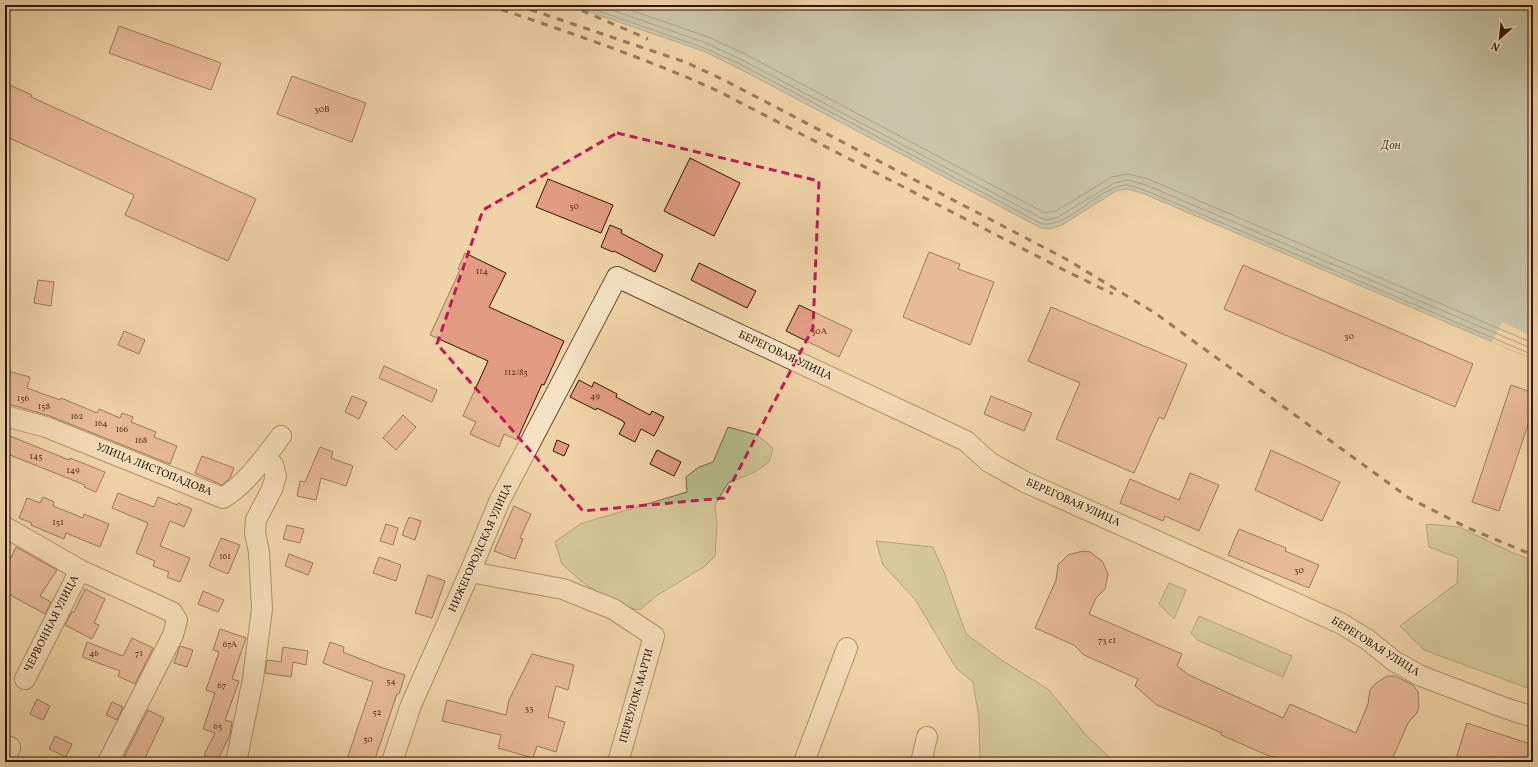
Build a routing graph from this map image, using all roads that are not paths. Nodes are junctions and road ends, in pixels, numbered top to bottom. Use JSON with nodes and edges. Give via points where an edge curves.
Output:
{"nodes":[{"id":1,"x":617,"y":277,"type":"joint"},
{"id":2,"x":5,"y":416,"type":"edge"},
{"id":3,"x":281,"y":436,"type":"dead end"},
{"id":4,"x":265,"y":458,"type":"junction"},
{"id":5,"x":5,"y":528,"type":"edge"},
{"id":6,"x":80,"y":570,"type":"junction"},
{"id":7,"x":470,"y":572,"type":"junction"},
{"id":8,"x":846,"y":648,"type":"dead end"},
{"id":9,"x":25,"y":679,"type":"dead end"},
{"id":10,"x":1533,"y":717,"type":"edge"},
{"id":11,"x":927,"y":737,"type":"dead end"},
{"id":12,"x":108,"y":762,"type":"edge"},
{"id":13,"x":236,"y":762,"type":"edge"},
{"id":14,"x":392,"y":762,"type":"edge"},
{"id":15,"x":618,"y":762,"type":"edge"},
{"id":16,"x":804,"y":762,"type":"edge"},
{"id":17,"x":921,"y":762,"type":"edge"}],
"edges":[{"from":1,"to":7,"type":"street","name":"НИЖЕГОРОДСКАЯ УЛИЦА","via":[[499,502]]},
{"from":1,"to":10,"type":"street","name":"БЕРЕГОВАЯ УЛИЦА","via":[[966,441],[989,462],[1025,482],[1342,624],[1368,640],[1394,661],[1421,676]]},
{"from":2,"to":4,"type":"street","name":"УЛИЦА ЛИСТОПАДОВА","via":[[46,427],[223,498],[233,492]]},
{"from":3,"to":4,"type":"street","name":"УЛИЦА ЛИСТОПАДОВА"},
{"from":4,"to":13,"type":"street","via":[[273,465],[276,476],[256,520],[262,608],[253,678]]},
{"from":5,"to":6,"type":"street"},
{"from":6,"to":9,"type":"street","name":"ЧЕРВОННАЯ УЛИЦА"},
{"from":6,"to":12,"type":"street","via":[[172,612],[177,620],[173,635]]},
{"from":7,"to":14,"type":"street","name":"НИЖЕГОРОДСКАЯ УЛИЦА","via":[[411,705]]},
{"from":7,"to":15,"type":"street","name":"ПЕРЕУЛОК МАРТИ","via":[[563,588],[613,609],[654,636]]},
{"from":8,"to":16,"type":"street"},
{"from":11,"to":17,"type":"street"}]}
